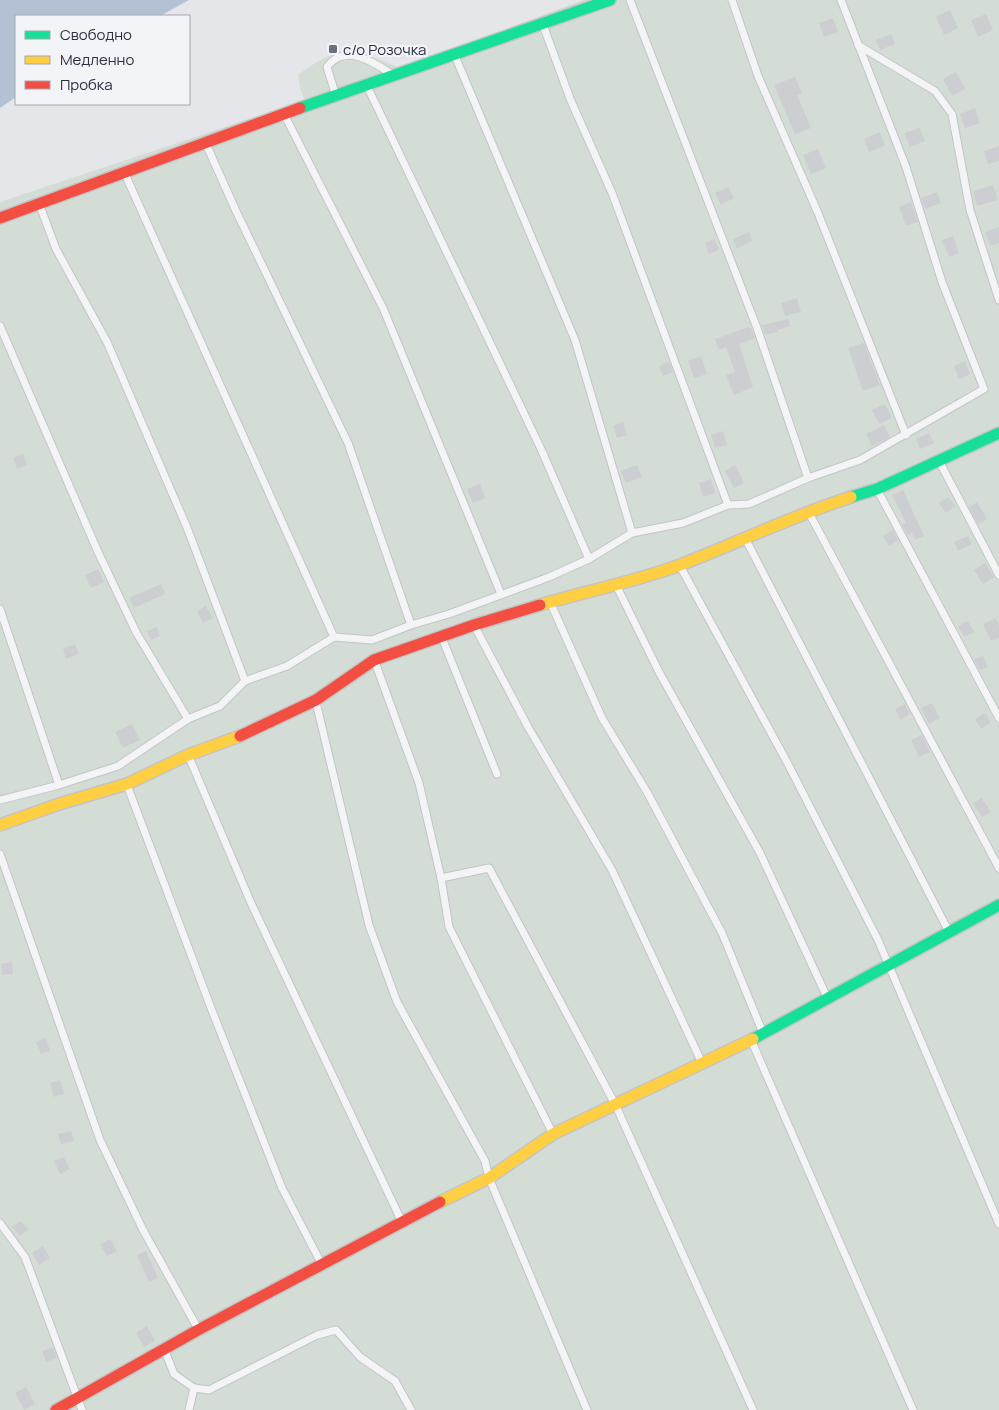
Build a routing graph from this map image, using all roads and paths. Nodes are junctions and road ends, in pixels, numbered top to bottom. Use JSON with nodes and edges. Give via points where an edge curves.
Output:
{"nodes":[{"id":1,"x":610,"y":0,"type":"edge"},
{"id":2,"x":630,"y":0,"type":"edge"},
{"id":3,"x":732,"y":0,"type":"edge"},
{"id":4,"x":841,"y":0,"type":"edge"},
{"id":5,"x":543,"y":25,"type":"junction"},
{"id":6,"x":857,"y":45,"type":"junction"},
{"id":7,"x":455,"y":55,"type":"junction"},
{"id":8,"x":394,"y":76,"type":"junction"},
{"id":9,"x":367,"y":86,"type":"junction"},
{"id":10,"x":336,"y":96,"type":"junction"},
{"id":11,"x":283,"y":113,"type":"junction"},
{"id":12,"x":205,"y":141,"type":"junction"},
{"id":13,"x":124,"y":171,"type":"junction"},
{"id":14,"x":39,"y":203,"type":"junction"},
{"id":15,"x":0,"y":218,"type":"edge"},
{"id":16,"x":999,"y":300,"type":"edge"},
{"id":17,"x":0,"y":326,"type":"edge"},
{"id":18,"x":999,"y":433,"type":"edge"},
{"id":19,"x":906,"y":435,"type":"junction"},
{"id":20,"x":938,"y":459,"type":"junction"},
{"id":21,"x":808,"y":478,"type":"junction"},
{"id":22,"x":877,"y":489,"type":"junction"},
{"id":23,"x":728,"y":505,"type":"junction"},
{"id":24,"x":808,"y":512,"type":"junction"},
{"id":25,"x":632,"y":533,"type":"junction"},
{"id":26,"x":745,"y":538,"type":"junction"},
{"id":27,"x":589,"y":559,"type":"junction"},
{"id":28,"x":679,"y":565,"type":"junction"},
{"id":29,"x":999,"y":575,"type":"edge"},
{"id":30,"x":617,"y":586,"type":"junction"},
{"id":31,"x":501,"y":594,"type":"junction"},
{"id":32,"x":550,"y":602,"type":"junction"},
{"id":33,"x":0,"y":609,"type":"edge"},
{"id":34,"x":410,"y":625,"type":"junction"},
{"id":35,"x":474,"y":625,"type":"junction"},
{"id":36,"x":441,"y":636,"type":"junction"},
{"id":37,"x":334,"y":637,"type":"junction"},
{"id":38,"x":374,"y":660,"type":"junction"},
{"id":39,"x":245,"y":681,"type":"junction"},
{"id":40,"x":316,"y":700,"type":"junction"},
{"id":41,"x":999,"y":718,"type":"edge"},
{"id":42,"x":188,"y":720,"type":"junction"},
{"id":43,"x":188,"y":755,"type":"junction"},
{"id":44,"x":497,"y":774,"type":"dead end"},
{"id":45,"x":127,"y":784,"type":"junction"},
{"id":46,"x":59,"y":785,"type":"junction"},
{"id":47,"x":0,"y":800,"type":"edge"},
{"id":48,"x":0,"y":825,"type":"edge"},
{"id":49,"x":0,"y":854,"type":"edge"},
{"id":50,"x":999,"y":868,"type":"edge"},
{"id":51,"x":441,"y":878,"type":"junction"},
{"id":52,"x":999,"y":905,"type":"edge"},
{"id":53,"x":948,"y":930,"type":"junction"},
{"id":54,"x":887,"y":964,"type":"junction"},
{"id":55,"x":827,"y":998,"type":"junction"},
{"id":56,"x":763,"y":1034,"type":"junction"},
{"id":57,"x":751,"y":1040,"type":"junction"},
{"id":58,"x":702,"y":1063,"type":"junction"},
{"id":59,"x":616,"y":1106,"type":"junction"},
{"id":60,"x":553,"y":1134,"type":"junction"},
{"id":61,"x":489,"y":1178,"type":"junction"},
{"id":62,"x":401,"y":1221,"type":"junction"},
{"id":63,"x":0,"y":1223,"type":"edge"},
{"id":64,"x":999,"y":1224,"type":"edge"},
{"id":65,"x":321,"y":1264,"type":"junction"},
{"id":66,"x":198,"y":1330,"type":"junction"},
{"id":67,"x":165,"y":1350,"type":"junction"},
{"id":68,"x":194,"y":1388,"type":"junction"},
{"id":69,"x":77,"y":1399,"type":"junction"},
{"id":70,"x":56,"y":1410,"type":"edge"},
{"id":71,"x":82,"y":1410,"type":"edge"},
{"id":72,"x":189,"y":1410,"type":"edge"},
{"id":73,"x":411,"y":1410,"type":"edge"},
{"id":74,"x":587,"y":1410,"type":"edge"},
{"id":75,"x":754,"y":1410,"type":"edge"},
{"id":76,"x":913,"y":1410,"type":"edge"}],
"edges":[{"from":1,"to":5,"type":"street"},
{"from":2,"to":21,"type":"lane","via":[[757,328]]},
{"from":3,"to":19,"type":"lane","via":[[758,76],[818,213]]},
{"from":4,"to":6,"type":"lane"},
{"from":5,"to":7,"type":"street"},
{"from":5,"to":23,"type":"lane","via":[[571,102],[612,193]]},
{"from":6,"to":16,"type":"lane","via":[[936,91],[952,114],[970,210]]},
{"from":6,"to":19,"type":"lane","via":[[906,167],[942,282],[984,389]]},
{"from":7,"to":8,"type":"street"},
{"from":7,"to":25,"type":"lane","via":[[575,340]]},
{"from":8,"to":9,"type":"street"},
{"from":8,"to":10,"type":"lane","via":[[370,59],[352,55],[339,57],[330,62],[327,72]]},
{"from":9,"to":10,"type":"street"},
{"from":9,"to":27,"type":"lane"},
{"from":10,"to":11,"type":"street"},
{"from":11,"to":12,"type":"street"},
{"from":11,"to":31,"type":"lane","via":[[383,308]]},
{"from":12,"to":13,"type":"street"},
{"from":12,"to":34,"type":"lane","via":[[348,443]]},
{"from":13,"to":14,"type":"street"},
{"from":13,"to":37,"type":"lane"},
{"from":14,"to":15,"type":"street"},
{"from":14,"to":39,"type":"lane","via":[[56,249],[107,342],[181,512]]},
{"from":17,"to":42,"type":"lane","via":[[136,632]]},
{"from":18,"to":20,"type":"street"},
{"from":19,"to":21,"type":"lane","via":[[860,460]]},
{"from":20,"to":22,"type":"street"},
{"from":20,"to":29,"type":"lane"},
{"from":21,"to":23,"type":"lane","via":[[750,504]]},
{"from":22,"to":24,"type":"street"},
{"from":22,"to":41,"type":"lane"},
{"from":23,"to":25,"type":"lane","via":[[683,523]]},
{"from":24,"to":26,"type":"street"},
{"from":24,"to":50,"type":"lane"},
{"from":25,"to":27,"type":"lane"},
{"from":26,"to":28,"type":"street"},
{"from":26,"to":53,"type":"lane"},
{"from":27,"to":31,"type":"lane"},
{"from":28,"to":30,"type":"street"},
{"from":28,"to":54,"type":"lane","via":[[788,764],[878,940]]},
{"from":30,"to":32,"type":"street"},
{"from":30,"to":55,"type":"lane","via":[[659,672],[760,853]]},
{"from":31,"to":34,"type":"lane"},
{"from":32,"to":35,"type":"street"},
{"from":32,"to":56,"type":"lane","via":[[602,718],[647,792],[722,934]]},
{"from":33,"to":46,"type":"lane"},
{"from":34,"to":37,"type":"lane","via":[[372,640]]},
{"from":35,"to":36,"type":"street"},
{"from":35,"to":58,"type":"lane","via":[[528,727],[612,870]]},
{"from":36,"to":38,"type":"street"},
{"from":36,"to":44,"type":"lane"},
{"from":37,"to":39,"type":"lane","via":[[287,666]]},
{"from":38,"to":40,"type":"street"},
{"from":38,"to":51,"type":"lane","via":[[419,783]]},
{"from":39,"to":42,"type":"lane","via":[[220,706]]},
{"from":40,"to":43,"type":"street","via":[[248,733]]},
{"from":40,"to":61,"type":"lane","via":[[369,925],[394,994],[486,1161]]},
{"from":42,"to":46,"type":"lane","via":[[118,766]]},
{"from":43,"to":45,"type":"street"},
{"from":43,"to":62,"type":"lane","via":[[251,902]]},
{"from":45,"to":48,"type":"street"},
{"from":45,"to":65,"type":"lane","via":[[282,1188]]},
{"from":46,"to":47,"type":"lane"},
{"from":49,"to":66,"type":"lane","via":[[100,1140],[143,1230]]},
{"from":51,"to":59,"type":"lane","via":[[489,868]]},
{"from":51,"to":60,"type":"lane","via":[[449,927]]},
{"from":52,"to":53,"type":"street"},
{"from":53,"to":54,"type":"street"},
{"from":54,"to":55,"type":"street"},
{"from":54,"to":64,"type":"lane"},
{"from":55,"to":56,"type":"street"},
{"from":56,"to":57,"type":"street"},
{"from":57,"to":58,"type":"street"},
{"from":57,"to":76,"type":"lane"},
{"from":58,"to":59,"type":"street"},
{"from":59,"to":60,"type":"street"},
{"from":59,"to":75,"type":"lane"},
{"from":60,"to":61,"type":"street"},
{"from":61,"to":62,"type":"street"},
{"from":61,"to":74,"type":"lane"},
{"from":62,"to":65,"type":"street"},
{"from":63,"to":69,"type":"lane","via":[[25,1256]]},
{"from":65,"to":66,"type":"street"},
{"from":66,"to":67,"type":"street"},
{"from":67,"to":68,"type":"lane","via":[[174,1374]]},
{"from":67,"to":69,"type":"street"},
{"from":68,"to":72,"type":"lane"},
{"from":68,"to":73,"type":"lane","via":[[209,1390],[317,1335],[336,1330],[360,1357],[395,1381]]},
{"from":69,"to":70,"type":"street"},
{"from":69,"to":71,"type":"lane"}]}
